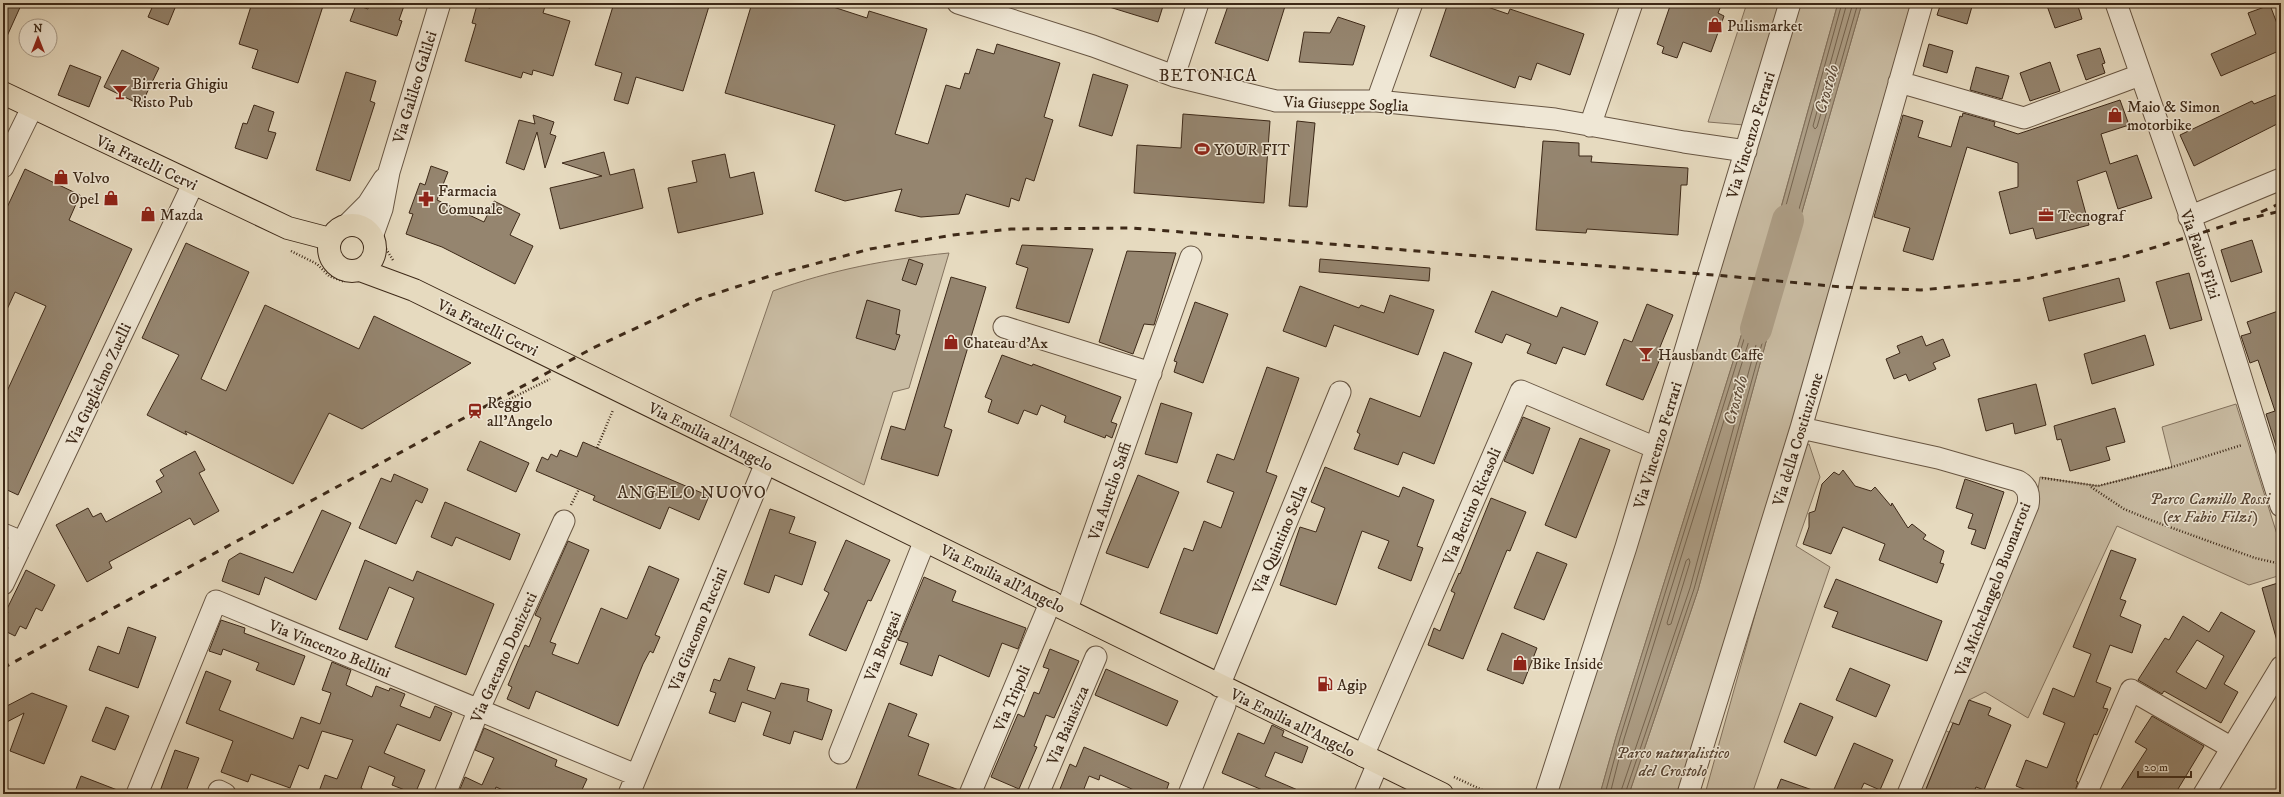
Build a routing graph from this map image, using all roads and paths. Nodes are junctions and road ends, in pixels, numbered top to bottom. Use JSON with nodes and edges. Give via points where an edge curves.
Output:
{"nodes":[{"id":1,"x":440,"y":3,"type":"edge"},
{"id":2,"x":958,"y":3,"type":"edge"},
{"id":3,"x":1198,"y":3,"type":"edge"},
{"id":4,"x":1412,"y":3,"type":"edge"},
{"id":5,"x":1632,"y":3,"type":"edge"},
{"id":6,"x":1790,"y":3,"type":"edge"},
{"id":7,"x":1922,"y":3,"type":"edge"},
{"id":8,"x":2116,"y":3,"type":"edge"},
{"id":9,"x":2140,"y":75,"type":"junction"},
{"id":10,"x":1174,"y":76,"type":"junction"},
{"id":11,"x":1899,"y":82,"type":"junction"},
{"id":12,"x":3,"y":93,"type":"edge"},
{"id":13,"x":1377,"y":101,"type":"junction"},
{"id":14,"x":32,"y":108,"type":"junction"},
{"id":15,"x":1590,"y":126,"type":"junction"},
{"id":16,"x":1746,"y":151,"type":"junction"},
{"id":17,"x":3,"y":167,"type":"edge"},
{"id":18,"x":389,"y":172,"type":"junction"},
{"id":19,"x":2281,"y":179,"type":"edge"},
{"id":20,"x":193,"y":184,"type":"junction"},
{"id":21,"x":2189,"y":217,"type":"junction"},
{"id":22,"x":347,"y":225,"type":"junction"},
{"id":23,"x":292,"y":230,"type":"junction"},
{"id":24,"x":330,"y":239,"type":"junction"},
{"id":25,"x":369,"y":254,"type":"junction"},
{"id":26,"x":1192,"y":257,"type":"dead end"},
{"id":27,"x":333,"y":262,"type":"junction"},
{"id":28,"x":1004,"y":326,"type":"dead end"},
{"id":29,"x":556,"y":371,"type":"junction"},
{"id":30,"x":1151,"y":373,"type":"junction"},
{"id":31,"x":1340,"y":392,"type":"dead end"},
{"id":32,"x":504,"y":402,"type":"dead end"},
{"id":33,"x":613,"y":409,"type":"dead end"},
{"id":34,"x":1801,"y":428,"type":"junction"},
{"id":35,"x":2260,"y":440,"type":"junction"},
{"id":36,"x":597,"y":448,"type":"dead end"},
{"id":37,"x":1656,"y":448,"type":"junction"},
{"id":38,"x":766,"y":463,"type":"junction"},
{"id":39,"x":2040,"y":478,"type":"dead end"},
{"id":40,"x":2090,"y":486,"type":"junction"},
{"id":41,"x":2281,"y":506,"type":"edge"},
{"id":42,"x":564,"y":521,"type":"dead end"},
{"id":43,"x":3,"y":534,"type":"edge"},
{"id":44,"x":925,"y":540,"type":"junction"},
{"id":45,"x":22,"y":542,"type":"junction"},
{"id":46,"x":2281,"y":564,"type":"edge"},
{"id":47,"x":3,"y":584,"type":"edge"},
{"id":48,"x":1059,"y":605,"type":"junction"},
{"id":49,"x":1096,"y":657,"type":"dead end"},
{"id":50,"x":2281,"y":668,"type":"edge"},
{"id":51,"x":1222,"y":695,"type":"junction"},
{"id":52,"x":479,"y":709,"type":"junction"},
{"id":53,"x":2232,"y":748,"type":"junction"},
{"id":54,"x":840,"y":753,"type":"dead end"},
{"id":55,"x":1370,"y":760,"type":"junction"},
{"id":56,"x":636,"y":775,"type":"junction"},
{"id":57,"x":137,"y":794,"type":"edge"},
{"id":58,"x":444,"y":794,"type":"edge"},
{"id":59,"x":629,"y":794,"type":"edge"},
{"id":60,"x":970,"y":794,"type":"edge"},
{"id":61,"x":1038,"y":794,"type":"edge"},
{"id":62,"x":1189,"y":794,"type":"edge"},
{"id":63,"x":1366,"y":794,"type":"edge"},
{"id":64,"x":1442,"y":794,"type":"edge"},
{"id":65,"x":1546,"y":794,"type":"edge"},
{"id":66,"x":1688,"y":794,"type":"edge"},
{"id":67,"x":1908,"y":794,"type":"edge"},
{"id":68,"x":2086,"y":794,"type":"edge"},
{"id":69,"x":2204,"y":794,"type":"edge"}],
"edges":[{"from":1,"to":18,"type":"street","name":"Via Galileo Galilei"},
{"from":2,"to":10,"type":"street","name":"Via Giuseppe Soglia","via":[[1094,46]]},
{"from":3,"to":10,"type":"street"},
{"from":4,"to":13,"type":"street"},
{"from":5,"to":15,"type":"street"},
{"from":6,"to":16,"type":"street","name":"Via Vincenzo Ferrari"},
{"from":7,"to":11,"type":"street","name":"Via della Costituzione"},
{"from":8,"to":9,"type":"street","name":"Via Fabio Filzi"},
{"from":9,"to":11,"type":"street","via":[[2024,118]]},
{"from":9,"to":21,"type":"street","name":"Via Fabio Filzi"},
{"from":10,"to":13,"type":"street","name":"Via Giuseppe Soglia","via":[[1276,101]]},
{"from":11,"to":34,"type":"street","name":"Via della Costituzione"},
{"from":12,"to":14,"type":"main road","name":"Via Fratelli Cervi"},
{"from":13,"to":15,"type":"street","name":"Via Giuseppe Soglia","via":[[1554,119]]},
{"from":14,"to":17,"type":"street"},
{"from":14,"to":20,"type":"main road","name":"Via Fratelli Cervi"},
{"from":15,"to":16,"type":"street","name":"Via Giuseppe Soglia"},
{"from":16,"to":37,"type":"street","name":"Via Vincenzo Ferrari"},
{"from":18,"to":22,"type":"street","name":"Via Galileo Galilei","via":[[368,204]]},
{"from":18,"to":25,"type":"street","name":"Via Galileo Galilei"},
{"from":19,"to":21,"type":"street"},
{"from":20,"to":23,"type":"main road","name":"Via Fratelli Cervi"},
{"from":20,"to":45,"type":"street","name":"Via Guglielmo Zuelli"},
{"from":21,"to":35,"type":"street","name":"Via Fabio Filzi"},
{"from":22,"to":24,"type":"main road","via":[[339,228]]},
{"from":22,"to":25,"type":"main road","via":[[361,226]]},
{"from":23,"to":24,"type":"main road","name":"Via Fratelli Cervi"},
{"from":23,"to":27,"type":"main road","name":"Via Fratelli Cervi"},
{"from":24,"to":27,"type":"main road","via":[[328,248]]},
{"from":25,"to":27,"type":"main road","via":[[346,271]]},
{"from":25,"to":29,"type":"main road","name":"Via Fratelli Cervi","via":[[414,290]]},
{"from":26,"to":30,"type":"street","name":"Via Aurelio Saffi"},
{"from":28,"to":30,"type":"street"},
{"from":29,"to":32,"type":"path"},
{"from":29,"to":38,"type":"main road","name":"Via Emilia all'Angelo"},
{"from":30,"to":48,"type":"street","name":"Via Aurelio Saffi"},
{"from":31,"to":51,"type":"street","name":"Via Quintino Sella"},
{"from":33,"to":36,"type":"path"},
{"from":34,"to":66,"type":"street","name":"Via della Costituzione"},
{"from":34,"to":67,"type":"street","name":"Via Michelangelo Buonarroti","via":[[1938,458],[2010,479],[2024,485],[2028,493],[2028,505]]},
{"from":35,"to":40,"type":"path","via":[[2106,485]]},
{"from":35,"to":41,"type":"street","name":"Via Fabio Filzi"},
{"from":37,"to":55,"type":"street","name":"Via Bettino Ricasoli","via":[[1521,391]]},
{"from":37,"to":65,"type":"street","name":"Via Vincenzo Ferrari","via":[[1578,700]]},
{"from":38,"to":44,"type":"main road","name":"Via Emilia all'Angelo"},
{"from":38,"to":56,"type":"street","name":"Via Giacomo Puccini"},
{"from":39,"to":40,"type":"path"},
{"from":40,"to":46,"type":"path","via":[[2124,509],[2153,521],[2255,558]]},
{"from":42,"to":52,"type":"street","name":"Via Gaetano Donizetti"},
{"from":43,"to":45,"type":"street"},
{"from":44,"to":48,"type":"main road","name":"Via Emilia all'Angelo"},
{"from":44,"to":54,"type":"street","name":"Via Bengasi"},
{"from":45,"to":47,"type":"street","name":"Via Guglielmo Zuelli"},
{"from":48,"to":51,"type":"main road","name":"Via Emilia all'Angelo"},
{"from":48,"to":60,"type":"street","name":"Via Tripoli"},
{"from":49,"to":61,"type":"street","name":"Via Bainsizza"},
{"from":50,"to":53,"type":"street"},
{"from":51,"to":55,"type":"main road","name":"Via Emilia all'Angelo"},
{"from":51,"to":62,"type":"street","name":"Via Quintino Sella"},
{"from":52,"to":56,"type":"street","name":"Via Vincenzo Bellini"},
{"from":52,"to":57,"type":"street","name":"Via Vincenzo Bellini","via":[[216,601]]},
{"from":52,"to":58,"type":"street","name":"Via Gaetano Donizetti"},
{"from":53,"to":68,"type":"street","via":[[2130,690]]},
{"from":53,"to":69,"type":"street"},
{"from":55,"to":63,"type":"street"},
{"from":55,"to":64,"type":"main road","name":"Via Emilia all'Angelo"},
{"from":56,"to":59,"type":"street","name":"Via Giacomo Puccini"}]}
